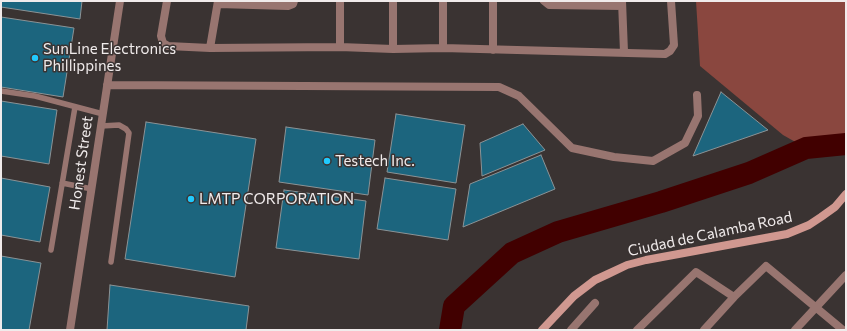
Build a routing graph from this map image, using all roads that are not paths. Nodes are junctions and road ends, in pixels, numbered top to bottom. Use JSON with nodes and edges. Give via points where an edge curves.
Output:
{"nodes":[{"id":1,"x":120,"y":1,"type":"edge"},
{"id":2,"x":167,"y":1,"type":"edge"},
{"id":3,"x":294,"y":1,"type":"edge"},
{"id":4,"x":340,"y":1,"type":"edge"},
{"id":5,"x":393,"y":1,"type":"edge"},
{"id":6,"x":443,"y":1,"type":"edge"},
{"id":7,"x":493,"y":1,"type":"edge"},
{"id":8,"x":544,"y":1,"type":"edge"},
{"id":9,"x":671,"y":1,"type":"edge"},
{"id":10,"x":218,"y":2,"type":"edge"},
{"id":11,"x":622,"y":4,"type":"edge"},
{"id":12,"x":340,"y":47,"type":"junction"},
{"id":13,"x":210,"y":48,"type":"junction"},
{"id":14,"x":443,"y":48,"type":"junction"},
{"id":15,"x":393,"y":49,"type":"junction"},
{"id":16,"x":493,"y":50,"type":"junction"},
{"id":17,"x":624,"y":52,"type":"junction"},
{"id":18,"x":107,"y":85,"type":"junction"},
{"id":19,"x":1,"y":90,"type":"edge"},
{"id":20,"x":696,"y":95,"type":"dead end"},
{"id":21,"x":75,"y":107,"type":"junction"},
{"id":22,"x":103,"y":114,"type":"junction"},
{"id":23,"x":101,"y":126,"type":"junction"},
{"id":24,"x":62,"y":183,"type":"junction"},
{"id":25,"x":92,"y":189,"type":"junction"},
{"id":26,"x":846,"y":194,"type":"edge"},
{"id":27,"x":51,"y":250,"type":"dead end"},
{"id":28,"x":111,"y":262,"type":"dead end"},
{"id":29,"x":846,"y":275,"type":"edge"},
{"id":30,"x":734,"y":297,"type":"junction"},
{"id":31,"x":595,"y":303,"type":"dead end"},
{"id":32,"x":816,"y":307,"type":"junction"},
{"id":33,"x":70,"y":330,"type":"edge"},
{"id":34,"x":542,"y":330,"type":"edge"},
{"id":35,"x":571,"y":330,"type":"edge"},
{"id":36,"x":637,"y":330,"type":"edge"},
{"id":37,"x":704,"y":330,"type":"edge"},
{"id":38,"x":795,"y":330,"type":"edge"},
{"id":39,"x":843,"y":330,"type":"edge"}],
"edges":[{"from":1,"to":18,"type":"street","name":"Honest Street"},
{"from":2,"to":13,"type":"street","via":[[161,36],[163,43],[168,46]]},
{"from":3,"to":10,"type":"street","via":[[288,6]]},
{"from":4,"to":12,"type":"street"},
{"from":5,"to":15,"type":"street"},
{"from":6,"to":14,"type":"street"},
{"from":7,"to":16,"type":"street"},
{"from":8,"to":11,"type":"street","via":[[549,5]]},
{"from":9,"to":17,"type":"street","via":[[674,45],[670,51],[665,54]]},
{"from":10,"to":13,"type":"street"},
{"from":11,"to":17,"type":"street"},
{"from":12,"to":13,"type":"street"},
{"from":12,"to":15,"type":"street"},
{"from":14,"to":15,"type":"street"},
{"from":14,"to":16,"type":"street"},
{"from":16,"to":17,"type":"street"},
{"from":18,"to":20,"type":"street","via":[[499,88],[519,96],[572,148],[614,157],[653,161],[685,143],[698,116]]},
{"from":18,"to":22,"type":"street","name":"Honest Street"},
{"from":19,"to":21,"type":"lane"},
{"from":21,"to":22,"type":"lane"},
{"from":21,"to":24,"type":"lane"},
{"from":22,"to":23,"type":"street","name":"Honest Street"},
{"from":23,"to":25,"type":"street","name":"Honest Street"},
{"from":23,"to":28,"type":"lane","via":[[119,125],[129,133]]},
{"from":24,"to":25,"type":"lane"},
{"from":24,"to":27,"type":"lane"},
{"from":25,"to":33,"type":"street","name":"Honest Street"},
{"from":26,"to":34,"type":"main road","name":"Ciudad de Calamba Road","via":[[821,218],[787,234],[627,265],[574,296]]},
{"from":29,"to":32,"type":"street"},
{"from":30,"to":32,"type":"street","via":[[766,266]]},
{"from":30,"to":36,"type":"street","via":[[696,272]]},
{"from":30,"to":37,"type":"street"},
{"from":31,"to":35,"type":"street"},
{"from":32,"to":38,"type":"street"},
{"from":32,"to":39,"type":"street"}]}
